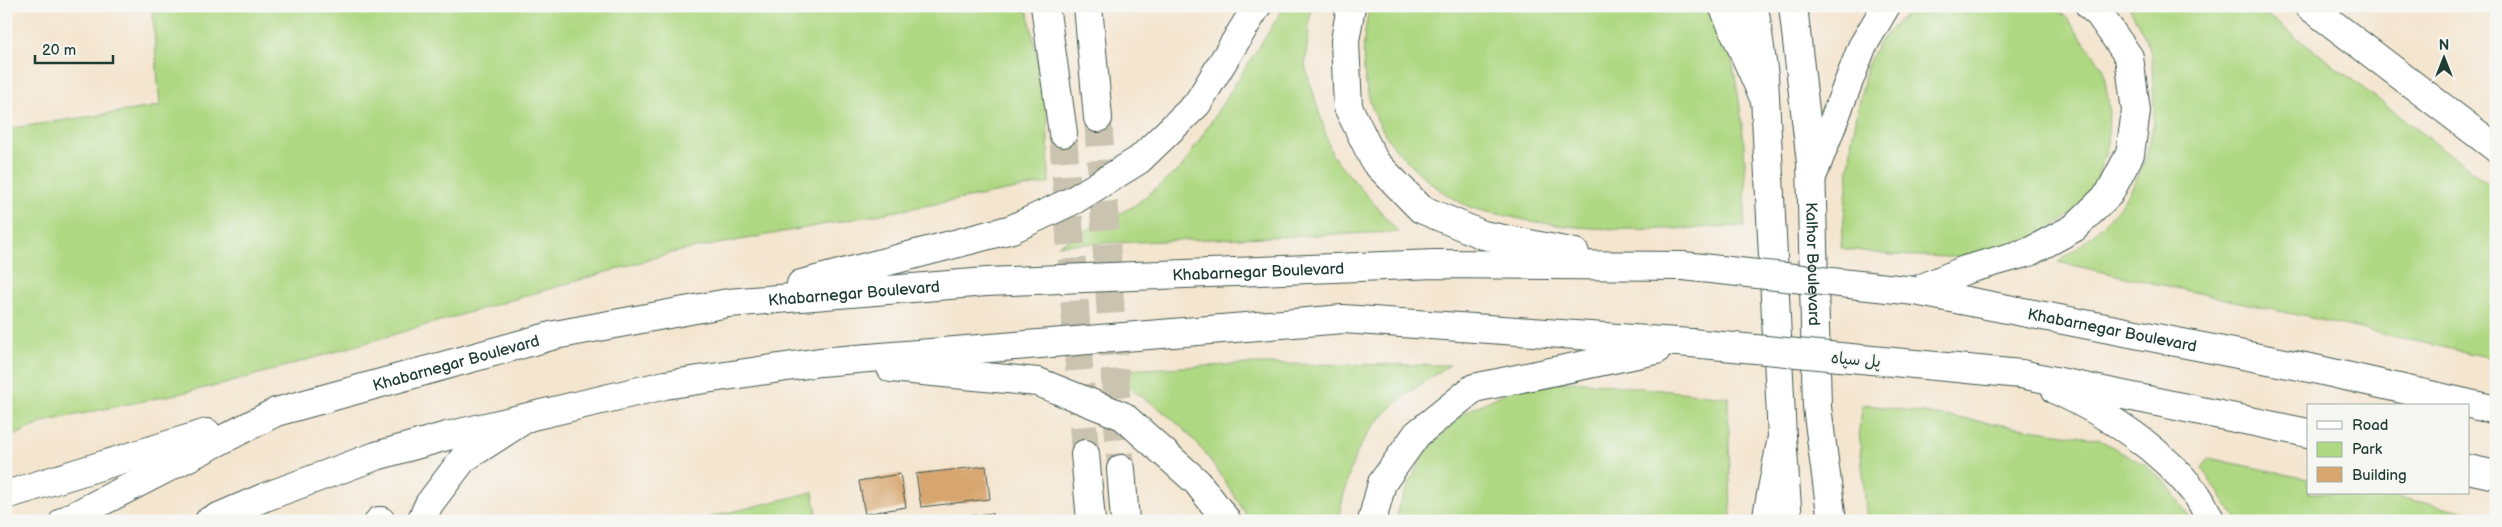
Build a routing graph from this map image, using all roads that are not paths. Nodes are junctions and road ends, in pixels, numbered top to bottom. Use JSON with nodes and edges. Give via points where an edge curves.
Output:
{"nodes":[{"id":1,"x":1044,"y":6,"type":"edge"},
{"id":2,"x":1088,"y":6,"type":"edge"},
{"id":3,"x":1258,"y":6,"type":"edge"},
{"id":4,"x":1351,"y":6,"type":"edge"},
{"id":5,"x":1723,"y":6,"type":"edge"},
{"id":6,"x":1754,"y":6,"type":"edge"},
{"id":7,"x":1793,"y":6,"type":"edge"},
{"id":8,"x":1886,"y":6,"type":"edge"},
{"id":9,"x":2090,"y":6,"type":"edge"},
{"id":10,"x":2309,"y":6,"type":"edge"},
{"id":11,"x":1764,"y":98,"type":"junction"},
{"id":12,"x":1098,"y":118,"type":"tunnel mouth"},
{"id":13,"x":1063,"y":133,"type":"tunnel mouth"},
{"id":14,"x":2496,"y":148,"type":"edge"},
{"id":15,"x":1812,"y":177,"type":"junction"},
{"id":16,"x":1683,"y":266,"type":"junction"},
{"id":17,"x":1915,"y":291,"type":"junction"},
{"id":18,"x":728,"y":303,"type":"junction"},
{"id":19,"x":1691,"y":343,"type":"junction"},
{"id":20,"x":820,"y":362,"type":"junction"},
{"id":21,"x":2021,"y":374,"type":"junction"},
{"id":22,"x":2469,"y":404,"type":"edge"},
{"id":23,"x":2470,"y":404,"type":"edge"},
{"id":24,"x":2496,"y":410,"type":"edge"},
{"id":25,"x":276,"y":412,"type":"junction"},
{"id":26,"x":528,"y":417,"type":"junction"},
{"id":27,"x":2307,"y":433,"type":"edge"},
{"id":28,"x":1782,"y":437,"type":"junction"},
{"id":29,"x":1085,"y":454,"type":"tunnel mouth"},
{"id":30,"x":1121,"y":469,"type":"tunnel mouth"},
{"id":31,"x":2470,"y":469,"type":"edge"},
{"id":32,"x":2496,"y":475,"type":"edge"},
{"id":33,"x":6,"y":495,"type":"edge"},
{"id":34,"x":1832,"y":520,"type":"edge"},
{"id":35,"x":64,"y":521,"type":"edge"},
{"id":36,"x":209,"y":521,"type":"edge"},
{"id":37,"x":421,"y":521,"type":"edge"},
{"id":38,"x":1091,"y":521,"type":"edge"},
{"id":39,"x":1125,"y":521,"type":"edge"},
{"id":40,"x":1227,"y":521,"type":"edge"},
{"id":41,"x":1372,"y":521,"type":"edge"},
{"id":42,"x":1766,"y":521,"type":"edge"},
{"id":43,"x":1788,"y":521,"type":"edge"},
{"id":44,"x":2211,"y":521,"type":"edge"}],
"edges":[{"from":1,"to":13,"type":"main road"},
{"from":2,"to":12,"type":"main road"},
{"from":3,"to":18,"type":"main road","via":[[1198,104],[1139,160],[1074,200],[1012,229]]},
{"from":4,"to":16,"type":"main road","via":[[1345,41],[1348,107],[1375,162],[1421,209],[1483,235],[1574,253]]},
{"from":5,"to":11,"type":"main road"},
{"from":6,"to":11,"type":"main road"},
{"from":7,"to":15,"type":"main road","name":"Kalhor Boulevard"},
{"from":8,"to":15,"type":"main road","via":[[1862,47]]},
{"from":9,"to":17,"type":"main road","via":[[2129,57],[2136,111],[2130,154],[2109,194],[2074,228],[2029,252],[1965,270]]},
{"from":10,"to":14,"type":"main road"},
{"from":11,"to":28,"type":"main road"},
{"from":15,"to":34,"type":"main road","name":"Kalhor Boulevard","via":[[1817,408]]},
{"from":16,"to":17,"type":"main road","bridge":true},
{"from":16,"to":18,"type":"main road","name":"Khabarnegar Boulevard","via":[[1426,265],[986,282]]},
{"from":17,"to":22,"type":"main road","name":"Khabarnegar Boulevard","via":[[2310,368]]},
{"from":18,"to":25,"type":"main road","name":"Khabarnegar Boulevard","via":[[555,335]]},
{"from":19,"to":20,"type":"main road","via":[[1343,319]]},
{"from":19,"to":21,"type":"main road","name":"پل سپاه","bridge":true},
{"from":19,"to":41,"type":"main road","via":[[1474,388],[1417,434],[1382,483]]},
{"from":20,"to":26,"type":"main road","via":[[665,385]]},
{"from":20,"to":40,"type":"main road","via":[[1038,382],[1122,416],[1197,482]]},
{"from":21,"to":27,"type":"main road"},
{"from":21,"to":44,"type":"main road","via":[[2079,400],[2163,458],[2197,495]]},
{"from":23,"to":24,"type":"main road","name":"Khabarnegar Boulevard"},
{"from":25,"to":33,"type":"main road"},
{"from":25,"to":35,"type":"main road","name":"Khabarnegar Boulevard"},
{"from":26,"to":36,"type":"main road","via":[[376,456]]},
{"from":26,"to":37,"type":"main road","via":[[464,459],[429,504]]},
{"from":28,"to":42,"type":"main road"},
{"from":28,"to":43,"type":"main road"},
{"from":29,"to":38,"type":"main road"},
{"from":30,"to":39,"type":"main road"},
{"from":31,"to":32,"type":"main road"}]}
